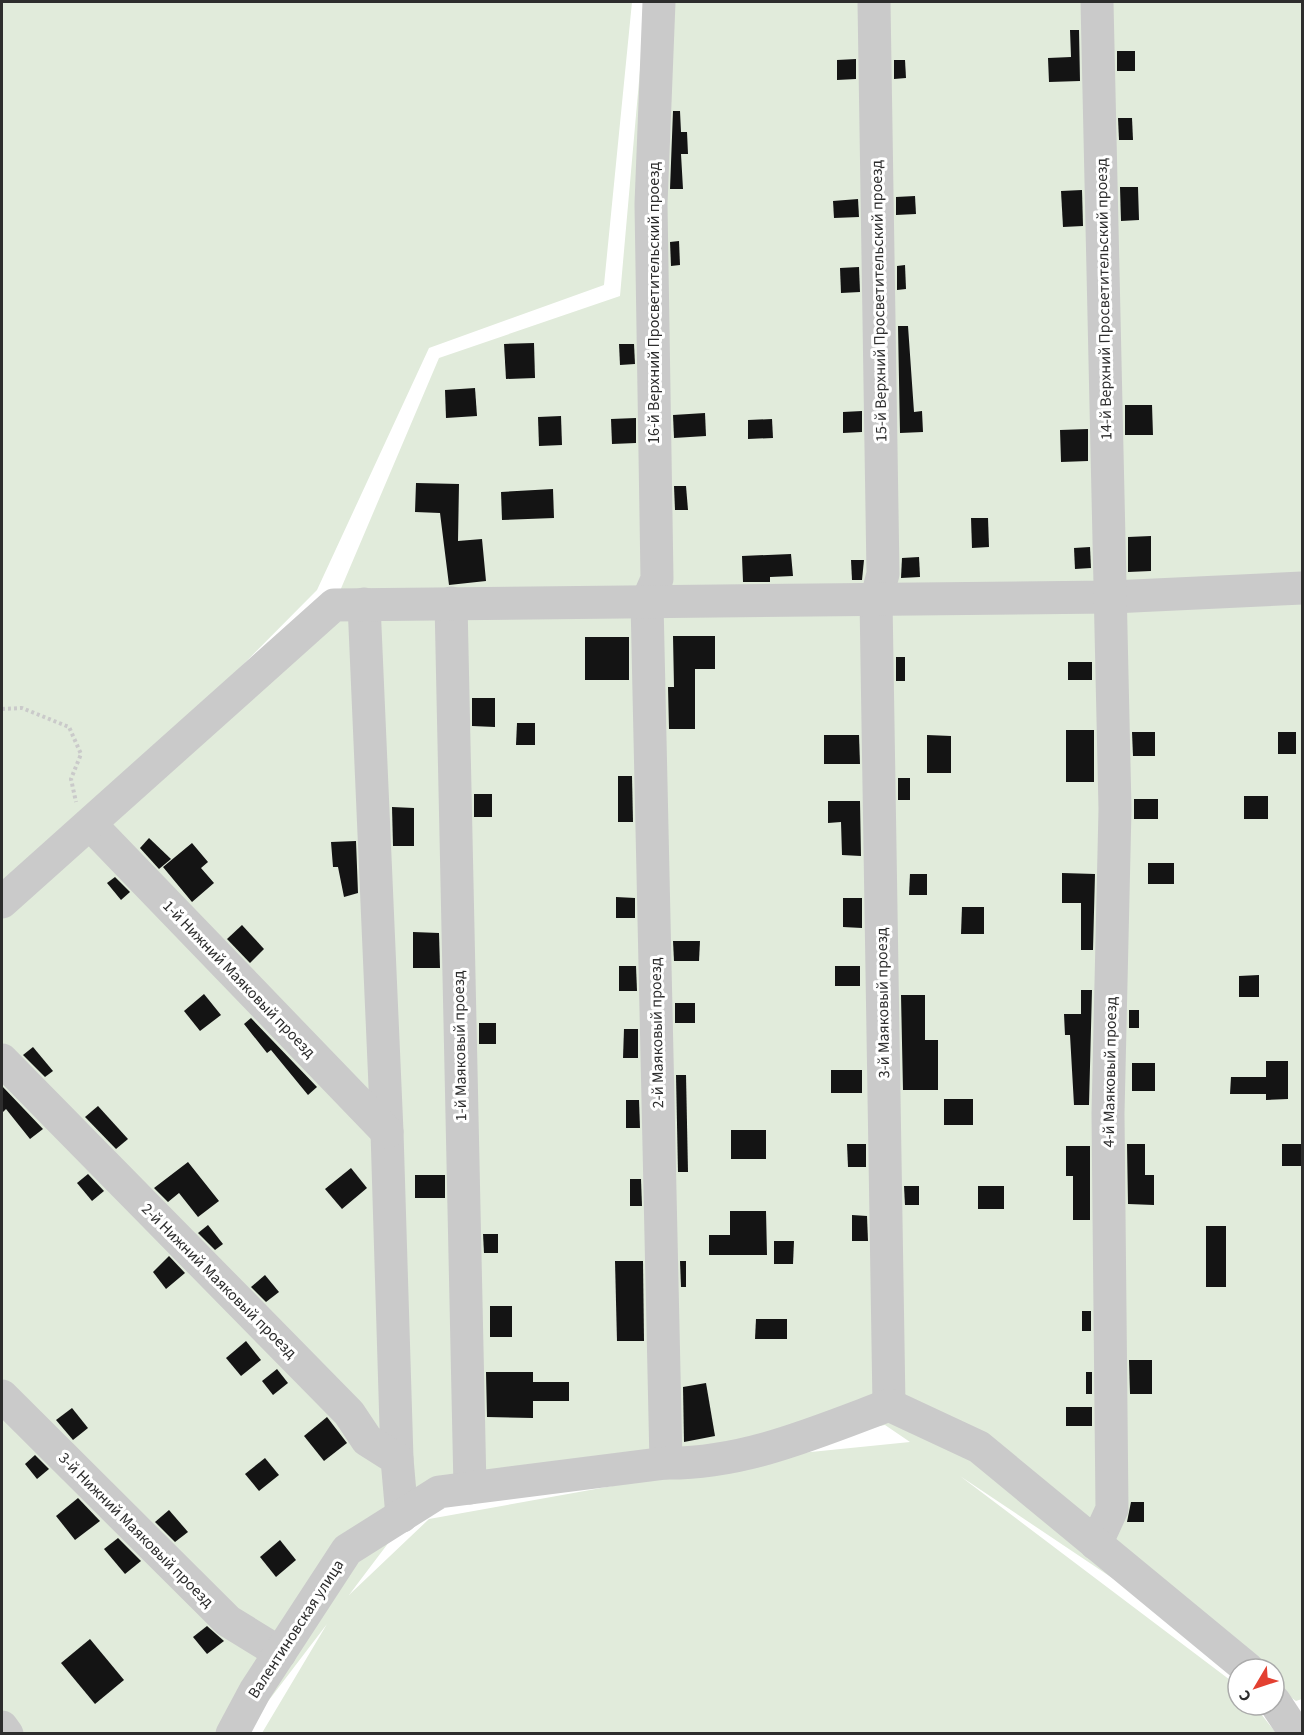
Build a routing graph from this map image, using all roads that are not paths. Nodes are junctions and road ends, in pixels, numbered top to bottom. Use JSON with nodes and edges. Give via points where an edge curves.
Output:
{"nodes":[{"id":1,"x":659,"y":2,"type":"edge"},
{"id":2,"x":874,"y":2,"type":"edge"},
{"id":3,"x":1096,"y":2,"type":"edge"},
{"id":4,"x":1302,"y":588,"type":"edge"},
{"id":5,"x":1112,"y":597,"type":"junction"},
{"id":6,"x":876,"y":600,"type":"junction"},
{"id":7,"x":647,"y":602,"type":"junction"},
{"id":8,"x":451,"y":603,"type":"junction"},
{"id":9,"x":363,"y":604,"type":"junction"},
{"id":10,"x":91,"y":825,"type":"junction"},
{"id":11,"x":2,"y":902,"type":"edge"},
{"id":12,"x":2,"y":1060,"type":"edge"},
{"id":13,"x":387,"y":1132,"type":"junction"},
{"id":14,"x":2,"y":1396,"type":"edge"},
{"id":15,"x":889,"y":1405,"type":"junction"},
{"id":16,"x":397,"y":1459,"type":"junction"},
{"id":17,"x":666,"y":1463,"type":"junction"},
{"id":18,"x":470,"y":1488,"type":"junction"},
{"id":19,"x":402,"y":1516,"type":"junction"},
{"id":20,"x":1096,"y":1544,"type":"junction"},
{"id":21,"x":280,"y":1653,"type":"junction"},
{"id":22,"x":1233,"y":1657,"type":"edge"},
{"id":23,"x":2,"y":1727,"type":"edge"},
{"id":24,"x":7,"y":1734,"type":"edge"},
{"id":25,"x":232,"y":1734,"type":"edge"}],
"edges":[{"from":1,"to":7,"type":"street","name":"16-й Верхний Просветительский проезд","via":[[651,204],[657,579]]},
{"from":2,"to":6,"type":"street","name":"15-й Верхний Просветительский проезд","via":[[883,574]]},
{"from":3,"to":5,"type":"street","name":"14-й Верхний Просветительский проезд"},
{"from":4,"to":5,"type":"street"},
{"from":5,"to":6,"type":"street"},
{"from":5,"to":20,"type":"street","name":"4-й Маяковый проезд","via":[[1115,809],[1108,1114],[1112,1509]]},
{"from":6,"to":7,"type":"street"},
{"from":6,"to":15,"type":"street","name":"3-й Маяковый проезд"},
{"from":7,"to":8,"type":"street"},
{"from":7,"to":17,"type":"street","name":"2-й Маяковый проезд"},
{"from":8,"to":9,"type":"street"},
{"from":8,"to":18,"type":"street","name":"1-й Маяковый проезд"},
{"from":9,"to":10,"type":"street","via":[[334,605]]},
{"from":9,"to":13,"type":"street"},
{"from":10,"to":11,"type":"street"},
{"from":10,"to":13,"type":"street","name":"1-й Нижний Маяковый проезд"},
{"from":12,"to":16,"type":"street","name":"2-й Нижний Маяковый проезд","via":[[349,1413],[368,1440]]},
{"from":13,"to":16,"type":"street"},
{"from":14,"to":21,"type":"street","name":"3-й Нижний Маяковый проезд","via":[[228,1621]]},
{"from":15,"to":17,"type":"street","name":"Валентиновская улица","via":[[788,1443],[700,1463]]},
{"from":15,"to":20,"type":"street","via":[[979,1447]]},
{"from":16,"to":19,"type":"street"},
{"from":17,"to":18,"type":"street","name":"Валентиновская улица"},
{"from":18,"to":19,"type":"street","name":"Валентиновская улица","via":[[439,1492]]},
{"from":19,"to":21,"type":"street","name":"Валентиновская улица","via":[[347,1551]]},
{"from":20,"to":22,"type":"street"},
{"from":21,"to":25,"type":"street","name":"Валентиновская улица"},
{"from":23,"to":24,"type":"street"}]}
